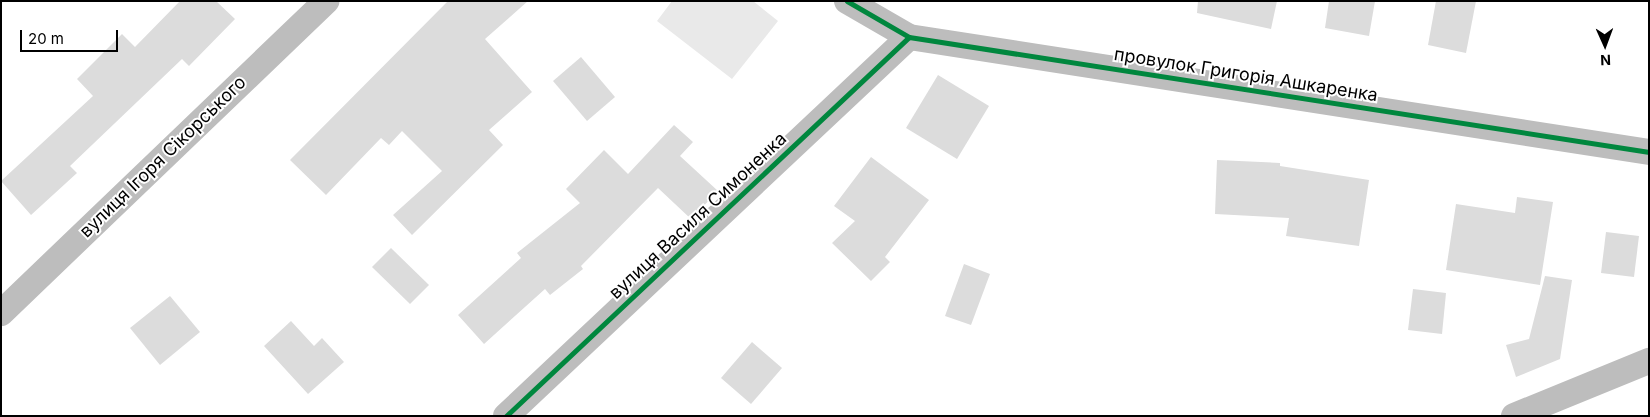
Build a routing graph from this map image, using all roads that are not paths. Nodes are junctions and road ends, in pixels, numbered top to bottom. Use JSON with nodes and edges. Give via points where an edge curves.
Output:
{"nodes":[{"id":1,"x":326,"y":1,"type":"edge"},
{"id":2,"x":848,"y":1,"type":"edge"},
{"id":3,"x":909,"y":37,"type":"junction"},
{"id":4,"x":1649,"y":152,"type":"edge"},
{"id":5,"x":1,"y":313,"type":"edge"},
{"id":6,"x":1649,"y":361,"type":"edge"},
{"id":7,"x":506,"y":416,"type":"edge"},
{"id":8,"x":1514,"y":416,"type":"edge"}],
"edges":[{"from":1,"to":5,"type":"street","name":"вулиця Ігоря Сікорського"},
{"from":2,"to":3,"type":"street","name":"провулок Григорія Ашкаренка"},
{"from":3,"to":4,"type":"street","name":"провулок Григорія Ашкаренка"},
{"from":3,"to":7,"type":"street","name":"вулиця Василя Симоненка"},
{"from":6,"to":8,"type":"street"}]}
